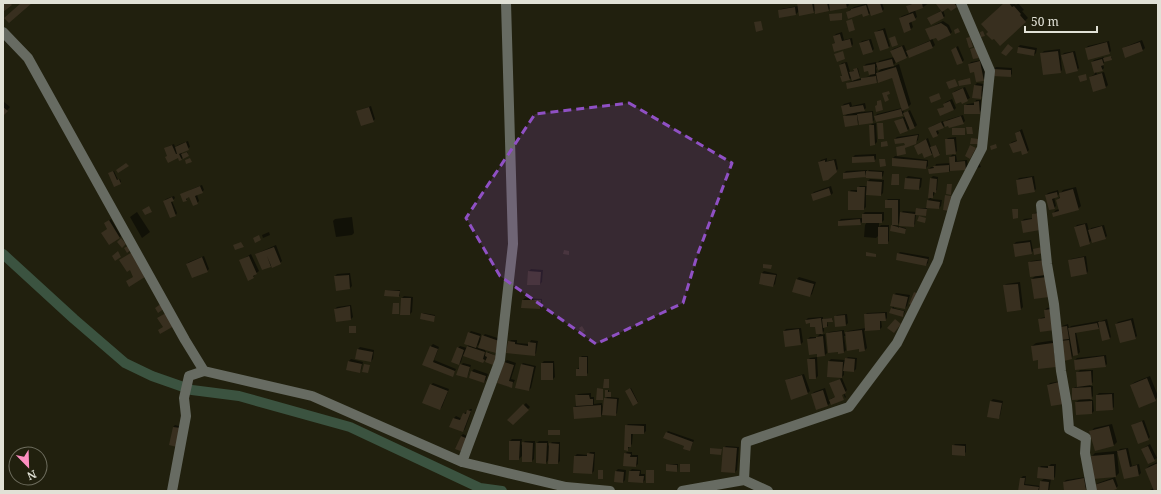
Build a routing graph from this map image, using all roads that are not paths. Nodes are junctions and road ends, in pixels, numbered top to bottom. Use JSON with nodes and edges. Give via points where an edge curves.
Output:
{"nodes":[{"id":1,"x":506,"y":3,"type":"edge"},
{"id":2,"x":961,"y":3,"type":"edge"},
{"id":3,"x":3,"y":32,"type":"edge"},
{"id":4,"x":1041,"y":205,"type":"dead end"},
{"id":5,"x":204,"y":371,"type":"junction"},
{"id":6,"x":462,"y":462,"type":"junction"},
{"id":7,"x":744,"y":480,"type":"junction"},
{"id":8,"x":172,"y":491,"type":"edge"},
{"id":9,"x":610,"y":491,"type":"edge"},
{"id":10,"x":682,"y":491,"type":"edge"},
{"id":11,"x":768,"y":491,"type":"edge"},
{"id":12,"x":1092,"y":491,"type":"edge"}],
"edges":[{"from":1,"to":6,"type":"street","via":[[513,244],[500,360]]},
{"from":2,"to":7,"type":"street","via":[[990,71],[982,148],[956,198],[938,261],[897,343],[849,407],[746,442]]},
{"from":3,"to":5,"type":"street","via":[[28,58]]},
{"from":4,"to":12,"type":"street","via":[[1069,429],[1086,438],[1085,452]]},
{"from":5,"to":6,"type":"street","via":[[312,396]]},
{"from":5,"to":8,"type":"street","via":[[189,376],[184,398],[186,416]]},
{"from":6,"to":9,"type":"street","via":[[566,487]]},
{"from":7,"to":10,"type":"street"},
{"from":7,"to":11,"type":"street"}]}
